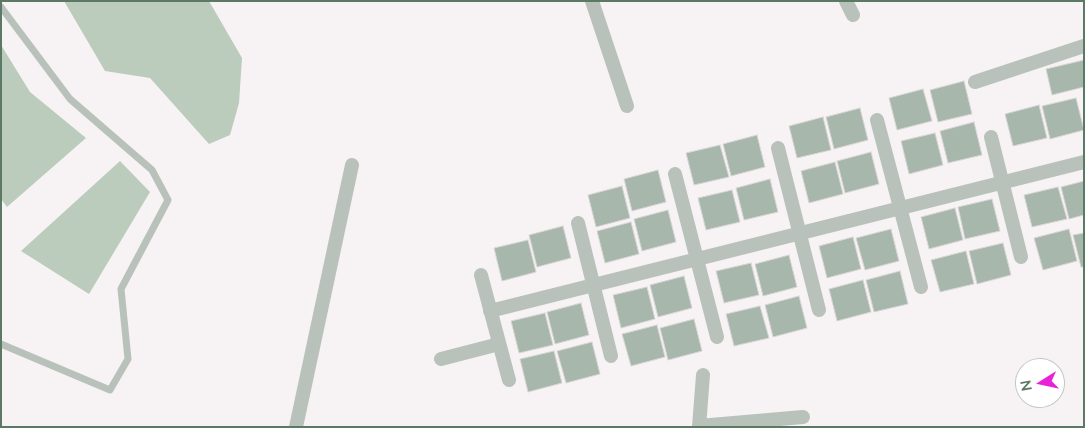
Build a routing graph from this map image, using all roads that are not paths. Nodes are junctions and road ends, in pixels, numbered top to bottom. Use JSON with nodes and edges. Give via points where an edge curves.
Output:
{"nodes":[{"id":1,"x":592,"y":1,"type":"edge"},
{"id":2,"x":846,"y":1,"type":"edge"},
{"id":3,"x":1,"y":7,"type":"edge"},
{"id":4,"x":853,"y":16,"type":"dead end"},
{"id":5,"x":1084,"y":46,"type":"edge"},
{"id":6,"x":975,"y":82,"type":"dead end"},
{"id":7,"x":627,"y":106,"type":"dead end"},
{"id":8,"x":877,"y":120,"type":"dead end"},
{"id":9,"x":991,"y":137,"type":"dead end"},
{"id":10,"x":778,"y":148,"type":"dead end"},
{"id":11,"x":1084,"y":162,"type":"edge"},
{"id":12,"x":352,"y":165,"type":"dead end"},
{"id":13,"x":675,"y":174,"type":"dead end"},
{"id":14,"x":1002,"y":182,"type":"junction"},
{"id":15,"x":901,"y":208,"type":"junction"},
{"id":16,"x":578,"y":223,"type":"dead end"},
{"id":17,"x":799,"y":233,"type":"junction"},
{"id":18,"x":1021,"y":257,"type":"dead end"},
{"id":19,"x":697,"y":259,"type":"junction"},
{"id":20,"x":481,"y":275,"type":"dead end"},
{"id":21,"x":593,"y":285,"type":"junction"},
{"id":22,"x":922,"y":287,"type":"dead end"},
{"id":23,"x":819,"y":310,"type":"dead end"},
{"id":24,"x":490,"y":311,"type":"junction"},
{"id":25,"x":717,"y":337,"type":"dead end"},
{"id":26,"x":1,"y":344,"type":"edge"},
{"id":27,"x":499,"y":344,"type":"junction"},
{"id":28,"x":611,"y":356,"type":"dead end"},
{"id":29,"x":441,"y":359,"type":"dead end"},
{"id":30,"x":703,"y":375,"type":"dead end"},
{"id":31,"x":509,"y":380,"type":"dead end"},
{"id":32,"x":803,"y":417,"type":"dead end"},
{"id":33,"x":296,"y":427,"type":"edge"},
{"id":34,"x":699,"y":427,"type":"edge"}],
"edges":[{"from":1,"to":7,"type":"street"},
{"from":2,"to":4,"type":"street"},
{"from":3,"to":26,"type":"lane","via":[[70,99],[152,170],[168,200],[121,289],[128,359],[110,390]]},
{"from":5,"to":6,"type":"street"},
{"from":8,"to":15,"type":"street"},
{"from":9,"to":14,"type":"street"},
{"from":10,"to":17,"type":"street"},
{"from":11,"to":14,"type":"street"},
{"from":12,"to":33,"type":"street"},
{"from":13,"to":19,"type":"street"},
{"from":14,"to":15,"type":"street"},
{"from":14,"to":18,"type":"street"},
{"from":15,"to":17,"type":"street"},
{"from":15,"to":22,"type":"street"},
{"from":16,"to":21,"type":"street"},
{"from":17,"to":19,"type":"street"},
{"from":17,"to":23,"type":"street"},
{"from":19,"to":21,"type":"street"},
{"from":19,"to":25,"type":"street"},
{"from":20,"to":24,"type":"street"},
{"from":21,"to":24,"type":"street"},
{"from":21,"to":28,"type":"street"},
{"from":24,"to":27,"type":"street"},
{"from":27,"to":29,"type":"street"},
{"from":27,"to":31,"type":"street"},
{"from":30,"to":34,"type":"street"},
{"from":32,"to":34,"type":"street"}]}
